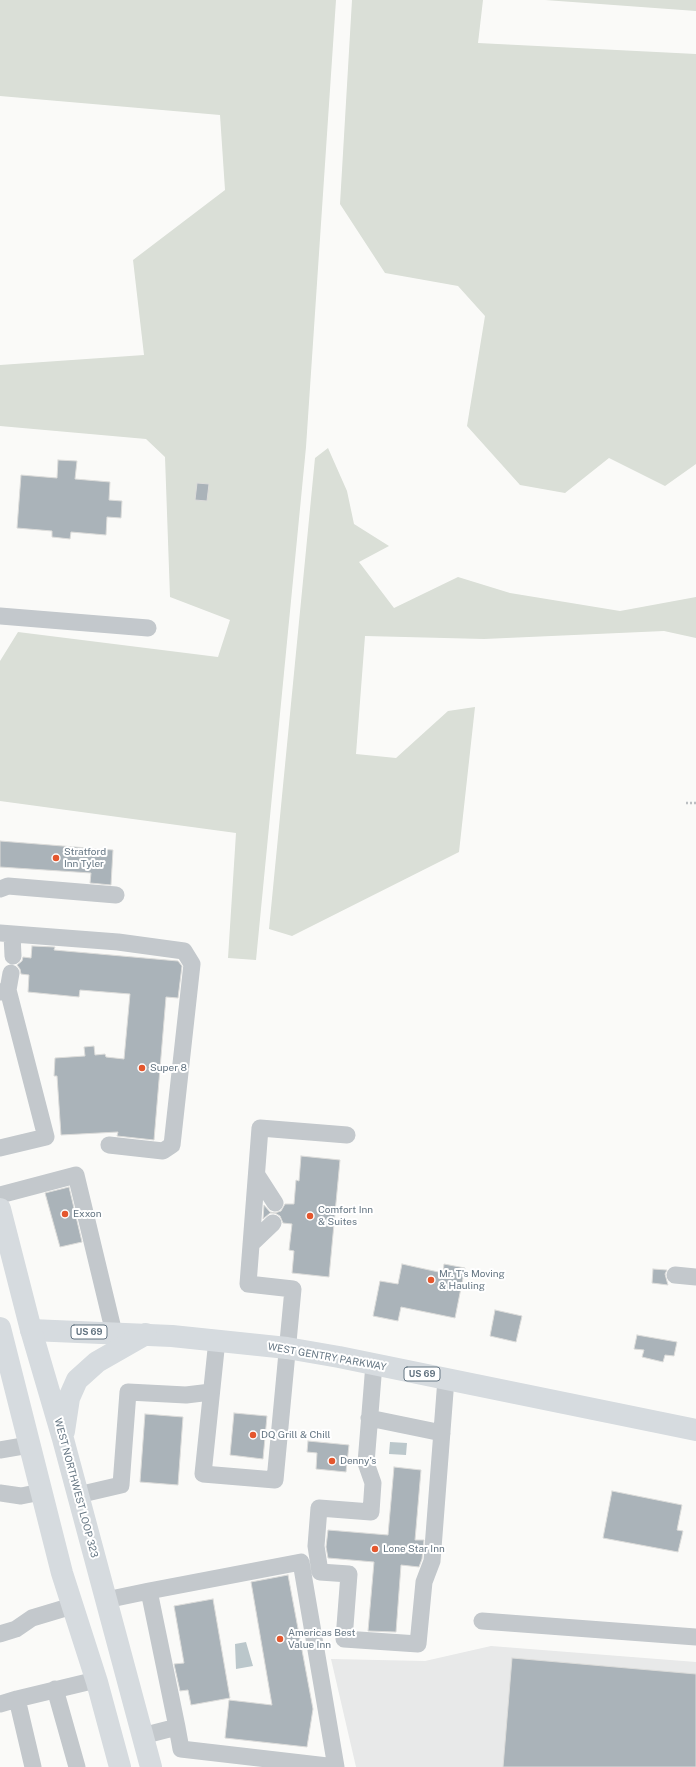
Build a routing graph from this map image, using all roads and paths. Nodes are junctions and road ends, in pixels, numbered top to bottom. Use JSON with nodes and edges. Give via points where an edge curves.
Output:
{"nodes":[{"id":1,"x":0,"y":616,"type":"edge"},
{"id":2,"x":148,"y":628,"type":"dead end"},
{"id":3,"x":686,"y":803,"type":"dead end"},
{"id":4,"x":696,"y":803,"type":"edge"},
{"id":5,"x":0,"y":889,"type":"edge"},
{"id":6,"x":116,"y":895,"type":"dead end"},
{"id":7,"x":6,"y":934,"type":"edge"},
{"id":8,"x":13,"y":956,"type":"dead end"},
{"id":9,"x":6,"y":985,"type":"edge"},
{"id":10,"x":348,"y":1135,"type":"dead end"},
{"id":11,"x":109,"y":1145,"type":"dead end"},
{"id":12,"x":0,"y":1148,"type":"edge"},
{"id":13,"x":257,"y":1175,"type":"junction"},
{"id":14,"x":0,"y":1196,"type":"edge"},
{"id":15,"x":275,"y":1203,"type":"dead end"},
{"id":16,"x":0,"y":1209,"type":"edge"},
{"id":17,"x":273,"y":1222,"type":"dead end"},
{"id":18,"x":251,"y":1244,"type":"junction"},
{"id":19,"x":675,"y":1276,"type":"dead end"},
{"id":20,"x":696,"y":1277,"type":"edge"},
{"id":21,"x":31,"y":1330,"type":"junction"},
{"id":22,"x":0,"y":1331,"type":"edge"},
{"id":23,"x":114,"y":1333,"type":"junction"},
{"id":24,"x":146,"y":1334,"type":"junction"},
{"id":25,"x":217,"y":1340,"type":"junction"},
{"id":26,"x":287,"y":1348,"type":"junction"},
{"id":27,"x":374,"y":1364,"type":"junction"},
{"id":28,"x":446,"y":1379,"type":"junction"},
{"id":29,"x":211,"y":1392,"type":"junction"},
{"id":30,"x":369,"y":1418,"type":"junction"},
{"id":31,"x":696,"y":1430,"type":"edge"},
{"id":32,"x":442,"y":1433,"type":"junction"},
{"id":33,"x":63,"y":1438,"type":"junction"},
{"id":34,"x":29,"y":1444,"type":"junction"},
{"id":35,"x":0,"y":1450,"type":"edge"},
{"id":36,"x":41,"y":1492,"type":"junction"},
{"id":37,"x":0,"y":1493,"type":"edge"},
{"id":38,"x":78,"y":1495,"type":"junction"},
{"id":39,"x":149,"y":1591,"type":"junction"},
{"id":40,"x":106,"y":1600,"type":"junction"},
{"id":41,"x":72,"y":1606,"type":"junction"},
{"id":42,"x":482,"y":1621,"type":"dead end"},
{"id":43,"x":0,"y":1634,"type":"edge"},
{"id":44,"x":696,"y":1637,"type":"edge"},
{"id":45,"x":96,"y":1680,"type":"junction"},
{"id":46,"x":55,"y":1689,"type":"junction"},
{"id":47,"x":16,"y":1699,"type":"junction"},
{"id":48,"x":0,"y":1704,"type":"edge"},
{"id":49,"x":177,"y":1728,"type":"junction"},
{"id":50,"x":142,"y":1736,"type":"junction"},
{"id":51,"x":33,"y":1767,"type":"edge"},
{"id":52,"x":77,"y":1767,"type":"edge"},
{"id":53,"x":120,"y":1767,"type":"edge"},
{"id":54,"x":150,"y":1767,"type":"edge"}],
"edges":[{"from":1,"to":2,"type":"lane"},
{"from":3,"to":4,"type":"path"},
{"from":5,"to":6,"type":"lane","via":[[8,886]]},
{"from":7,"to":8,"type":"lane"},
{"from":7,"to":11,"type":"lane","via":[[118,942],[184,951],[192,964],[172,1145],[163,1152]]},
{"from":9,"to":12,"type":"lane","via":[[46,1137]]},
{"from":10,"to":13,"type":"lane","via":[[260,1128]]},
{"from":13,"to":15,"type":"lane"},
{"from":13,"to":18,"type":"lane"},
{"from":14,"to":23,"type":"lane","via":[[76,1175]]},
{"from":16,"to":21,"type":"main road","name":"WEST NORTHWEST LOOP 323"},
{"from":17,"to":18,"type":"lane"},
{"from":18,"to":26,"type":"lane","via":[[248,1284],[292,1289]]},
{"from":19,"to":20,"type":"lane"},
{"from":21,"to":22,"type":"main road","name":"WEST GENTRY PARKWAY","number":"US 69"},
{"from":21,"to":23,"type":"main road","name":"WEST GENTRY PARKWAY","number":"US 69"},
{"from":21,"to":33,"type":"main road","name":"WEST NORTHWEST LOOP 323"},
{"from":22,"to":34,"type":"main road"},
{"from":23,"to":24,"type":"main road","name":"WEST GENTRY PARKWAY","number":"US 69"},
{"from":24,"to":25,"type":"main road","name":"WEST GENTRY PARKWAY","number":"US 69"},
{"from":24,"to":33,"type":"main road","via":[[97,1362],[77,1380],[69,1398]]},
{"from":25,"to":26,"type":"main road","name":"WEST GENTRY PARKWAY","number":"US 69"},
{"from":25,"to":29,"type":"lane"},
{"from":26,"to":27,"type":"main road","name":"WEST GENTRY PARKWAY","number":"US 69"},
{"from":26,"to":29,"type":"lane","via":[[274,1480],[203,1474]]},
{"from":27,"to":28,"type":"main road","name":"WEST GENTRY PARKWAY","number":"US 69"},
{"from":27,"to":30,"type":"lane"},
{"from":28,"to":31,"type":"main road","name":"WEST GENTRY PARKWAY","number":"US 69"},
{"from":28,"to":32,"type":"lane"},
{"from":29,"to":38,"type":"lane","via":[[186,1395],[128,1392],[121,1485]]},
{"from":30,"to":32,"type":"lane"},
{"from":30,"to":32,"type":"lane","via":[[366,1463],[374,1483],[371,1512],[319,1508],[316,1546],[320,1572],[349,1574],[344,1639],[418,1644],[424,1582],[432,1561]]},
{"from":33,"to":38,"type":"main road","name":"WEST NORTHWEST LOOP 323"},
{"from":34,"to":35,"type":"lane"},
{"from":34,"to":36,"type":"main road"},
{"from":36,"to":37,"type":"lane","via":[[21,1496]]},
{"from":36,"to":41,"type":"main road"},
{"from":38,"to":40,"type":"main road","name":"WEST NORTHWEST LOOP 323"},
{"from":39,"to":40,"type":"lane"},
{"from":39,"to":49,"type":"lane"},
{"from":39,"to":49,"type":"lane","via":[[301,1562],[336,1767],[181,1749]]},
{"from":40,"to":50,"type":"main road","name":"WEST NORTHWEST LOOP 323"},
{"from":41,"to":43,"type":"lane","via":[[32,1618],[16,1630]]},
{"from":41,"to":45,"type":"main road"},
{"from":42,"to":44,"type":"lane"},
{"from":45,"to":46,"type":"lane"},
{"from":45,"to":53,"type":"main road"},
{"from":46,"to":47,"type":"lane"},
{"from":46,"to":52,"type":"lane"},
{"from":47,"to":48,"type":"lane"},
{"from":47,"to":51,"type":"lane"},
{"from":49,"to":50,"type":"lane"},
{"from":50,"to":54,"type":"main road","name":"WEST NORTHWEST LOOP 323"}]}
